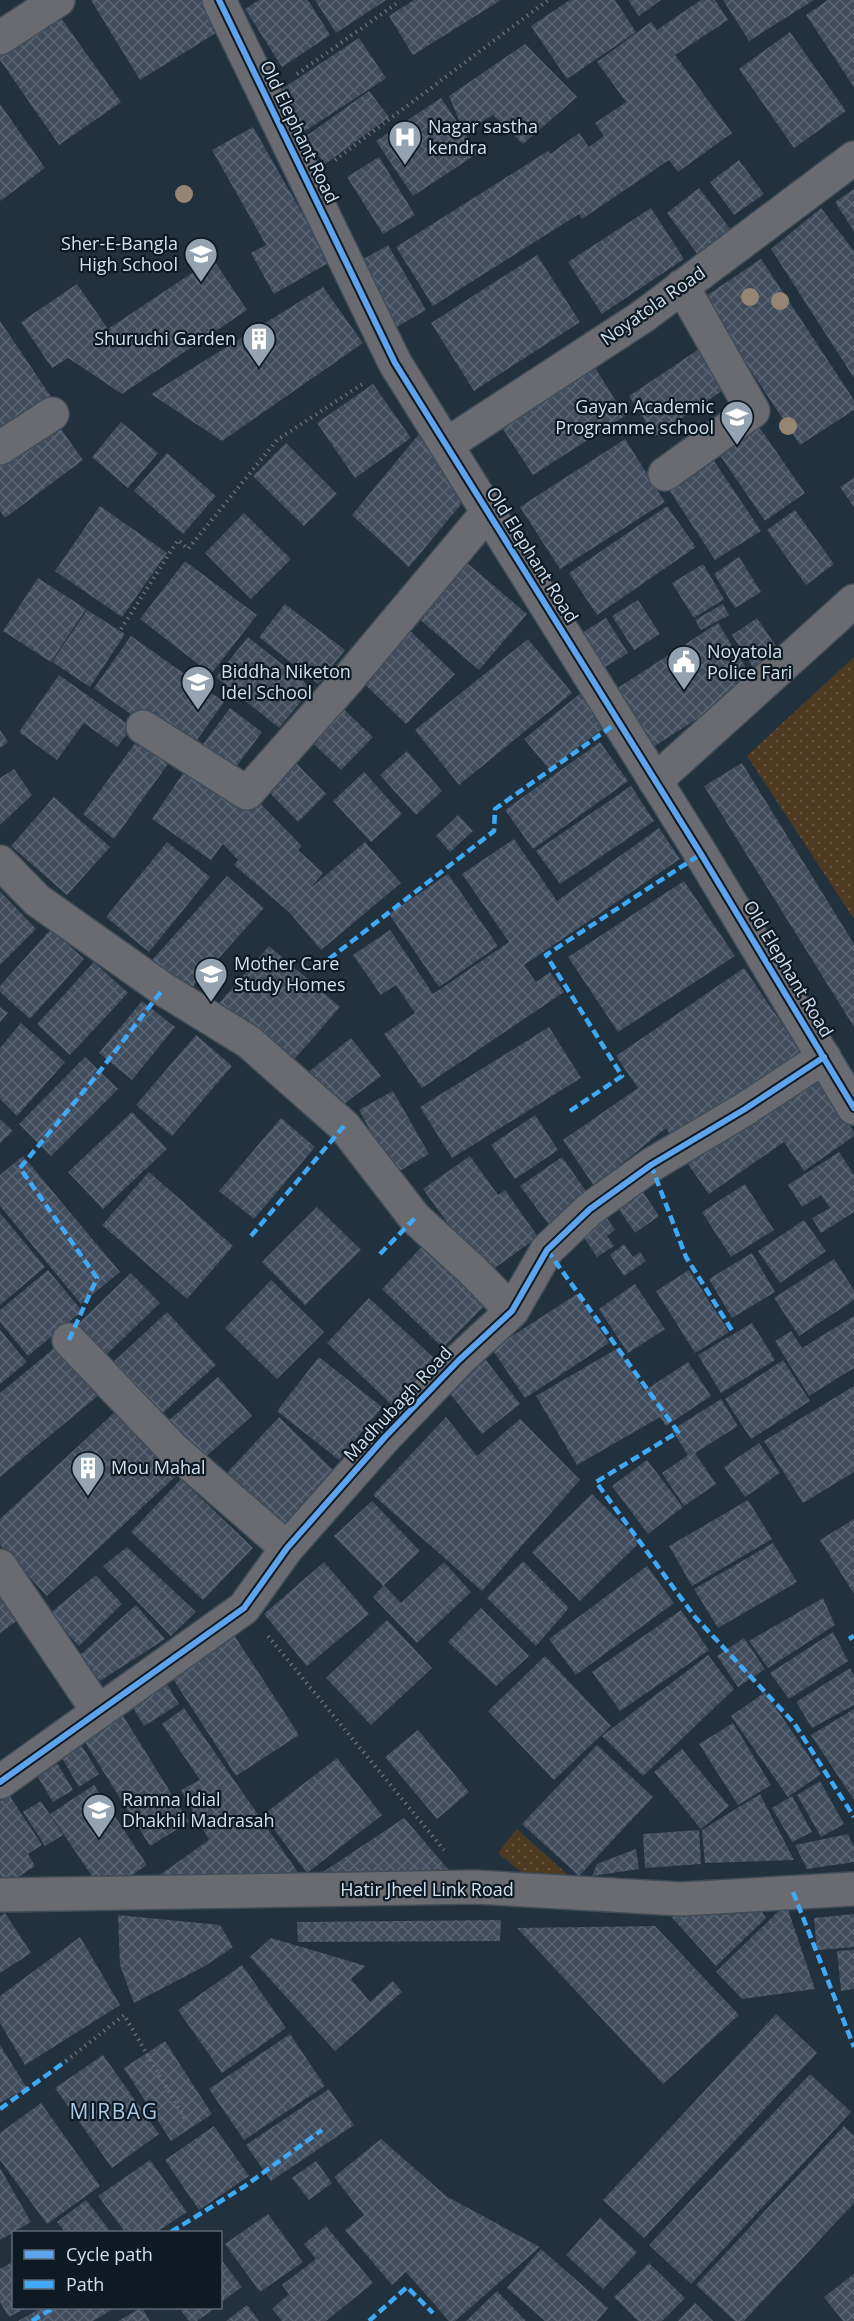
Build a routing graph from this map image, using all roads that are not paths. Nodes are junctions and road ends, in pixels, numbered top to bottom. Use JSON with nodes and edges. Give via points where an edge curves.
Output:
{"nodes":[{"id":1,"x":58,"y":0,"type":"edge"},
{"id":2,"x":219,"y":0,"type":"edge"},
{"id":3,"x":0,"y":38,"type":"edge"},
{"id":4,"x":854,"y":158,"type":"edge"},
{"id":5,"x":682,"y":286,"type":"junction"},
{"id":6,"x":52,"y":414,"type":"dead end"},
{"id":7,"x":446,"y":446,"type":"junction"},
{"id":8,"x":0,"y":448,"type":"edge"},
{"id":9,"x":665,"y":474,"type":"dead end"},
{"id":10,"x":488,"y":512,"type":"junction"},
{"id":11,"x":854,"y":601,"type":"edge"},
{"id":12,"x":143,"y":727,"type":"dead end"},
{"id":13,"x":655,"y":781,"type":"junction"},
{"id":14,"x":0,"y":862,"type":"edge"},
{"id":15,"x":824,"y":1057,"type":"junction"},
{"id":16,"x":854,"y":1108,"type":"edge"},
{"id":17,"x":512,"y":1311,"type":"junction"},
{"id":18,"x":69,"y":1340,"type":"dead end"},
{"id":19,"x":287,"y":1548,"type":"junction"},
{"id":20,"x":0,"y":1566,"type":"edge"},
{"id":21,"x":98,"y":1711,"type":"junction"},
{"id":22,"x":0,"y":1782,"type":"edge"},
{"id":23,"x":854,"y":1889,"type":"edge"},
{"id":24,"x":0,"y":1895,"type":"edge"}],
"edges":[{"from":1,"to":3,"type":"street"},
{"from":2,"to":7,"type":"street","name":"Old Elephant Road","via":[[395,363]]},
{"from":4,"to":5,"type":"street","name":"Noyatola Road"},
{"from":5,"to":7,"type":"street","name":"Noyatola Road","via":[[642,317]]},
{"from":5,"to":9,"type":"street","via":[[753,411]]},
{"from":6,"to":8,"type":"street"},
{"from":7,"to":10,"type":"street","name":"Old Elephant Road"},
{"from":10,"to":12,"type":"street","via":[[248,793]]},
{"from":10,"to":13,"type":"street","name":"Old Elephant Road"},
{"from":11,"to":13,"type":"street"},
{"from":13,"to":15,"type":"street","name":"Old Elephant Road"},
{"from":14,"to":17,"type":"street","via":[[37,900],[163,989],[249,1042],[344,1126],[415,1218]]},
{"from":15,"to":16,"type":"street","name":"Old Elephant Road"},
{"from":15,"to":17,"type":"street","name":"Madhubagh Road","via":[[651,1165],[590,1209],[547,1250]]},
{"from":17,"to":19,"type":"street","name":"Madhubagh Road","via":[[394,1428]]},
{"from":18,"to":19,"type":"street","via":[[173,1449]]},
{"from":19,"to":21,"type":"street","name":"Madhubagh Road","via":[[244,1608]]},
{"from":20,"to":21,"type":"street"},
{"from":21,"to":22,"type":"street","name":"Madhubagh Road"},
{"from":23,"to":24,"type":"street","name":"Hatir Jheel Link Road","via":[[681,1899],[475,1887]]}]}
